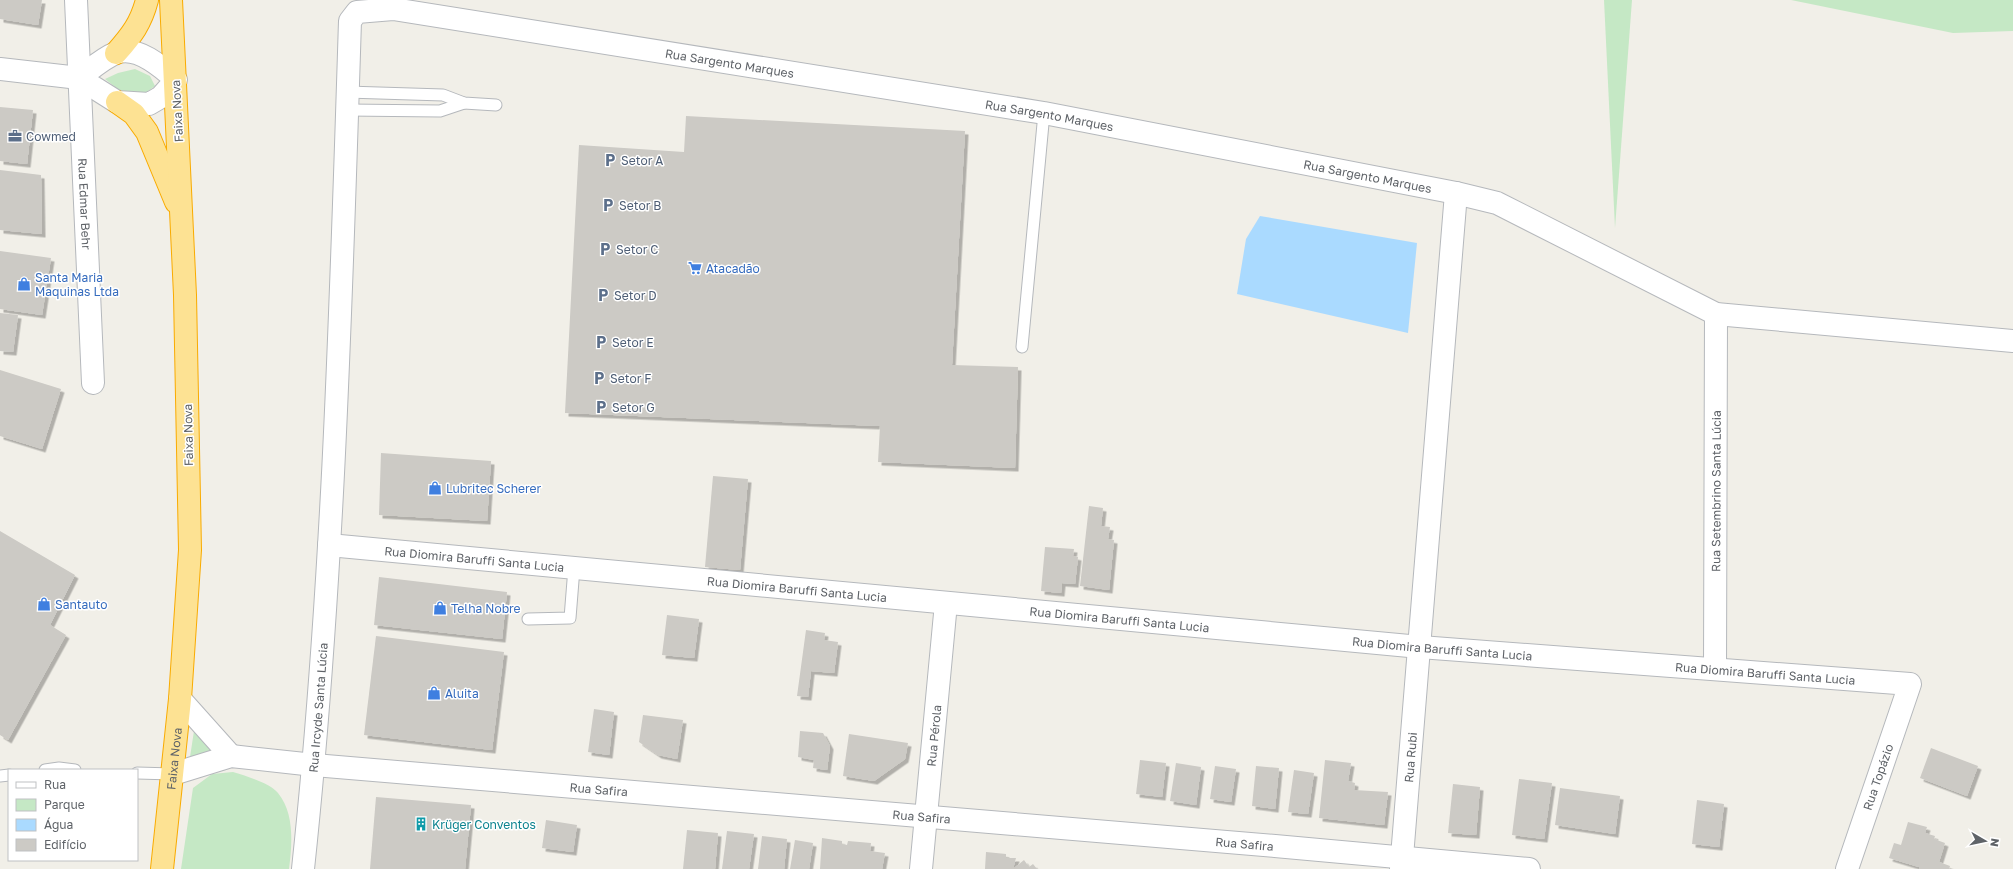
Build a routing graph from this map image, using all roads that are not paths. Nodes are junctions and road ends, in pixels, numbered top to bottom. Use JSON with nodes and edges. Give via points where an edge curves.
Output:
{"nodes":[{"id":1,"x":76,"y":0,"type":"edge"},
{"id":2,"x":147,"y":0,"type":"edge"},
{"id":3,"x":171,"y":0,"type":"edge"},
{"id":4,"x":357,"y":12,"type":"joint"},
{"id":5,"x":116,"y":53,"type":"junction"},
{"id":6,"x":0,"y":70,"type":"edge"},
{"id":7,"x":79,"y":78,"type":"junction"},
{"id":8,"x":176,"y":80,"type":"junction"},
{"id":9,"x":347,"y":101,"type":"junction"},
{"id":10,"x":117,"y":102,"type":"junction"},
{"id":11,"x":464,"y":103,"type":"junction"},
{"id":12,"x":496,"y":105,"type":"dead end"},
{"id":13,"x":1044,"y":114,"type":"junction"},
{"id":14,"x":1456,"y":193,"type":"junction"},
{"id":15,"x":182,"y":217,"type":"junction"},
{"id":16,"x":1716,"y":314,"type":"junction"},
{"id":17,"x":2013,"y":341,"type":"edge"},
{"id":18,"x":1022,"y":347,"type":"dead end"},
{"id":19,"x":93,"y":383,"type":"dead end"},
{"id":20,"x":329,"y":545,"type":"junction"},
{"id":21,"x":574,"y":568,"type":"junction"},
{"id":22,"x":946,"y":603,"type":"junction"},
{"id":23,"x":528,"y":620,"type":"dead end"},
{"id":24,"x":1420,"y":647,"type":"junction"},
{"id":25,"x":1715,"y":669,"type":"junction"},
{"id":26,"x":1910,"y":684,"type":"joint"},
{"id":27,"x":180,"y":699,"type":"junction"},
{"id":28,"x":232,"y":756,"type":"junction"},
{"id":29,"x":314,"y":765,"type":"junction"},
{"id":30,"x":52,"y":769,"type":"edge"},
{"id":31,"x":68,"y":769,"type":"edge"},
{"id":32,"x":138,"y":773,"type":"edge"},
{"id":33,"x":173,"y":774,"type":"junction"},
{"id":34,"x":925,"y":817,"type":"junction"},
{"id":35,"x":1401,"y":864,"type":"edge"},
{"id":36,"x":162,"y":869,"type":"edge"},
{"id":37,"x":303,"y":869,"type":"edge"},
{"id":38,"x":921,"y":869,"type":"edge"},
{"id":39,"x":1529,"y":869,"type":"edge"},
{"id":40,"x":1847,"y":869,"type":"edge"}],
"edges":[{"from":1,"to":7,"type":"street","name":"Rua Edmar Behr"},
{"from":2,"to":5,"type":"highway","via":[[142,20]]},
{"from":3,"to":8,"type":"highway","name":"Faixa Nova"},
{"from":4,"to":9,"type":"street","name":"Rua Ircyde Santa Lúcia","via":[[350,21]]},
{"from":4,"to":13,"type":"street","name":"Rua Sargento Marques","via":[[393,9]]},
{"from":5,"to":7,"type":"street"},
{"from":5,"to":8,"type":"street","via":[[133,52],[148,58]]},
{"from":6,"to":7,"type":"street"},
{"from":7,"to":10,"type":"street"},
{"from":7,"to":19,"type":"street","name":"Rua Edmar Behr"},
{"from":8,"to":10,"type":"street","via":[[161,97],[149,104]]},
{"from":8,"to":15,"type":"highway","name":"Faixa Nova"},
{"from":9,"to":11,"type":"lane","via":[[443,95]]},
{"from":9,"to":11,"type":"lane","via":[[440,111]]},
{"from":9,"to":20,"type":"street","name":"Rua Ircyde Santa Lúcia"},
{"from":10,"to":15,"type":"highway","via":[[134,114],[147,132]]},
{"from":11,"to":12,"type":"lane"},
{"from":13,"to":14,"type":"street","name":"Rua Sargento Marques"},
{"from":13,"to":18,"type":"lane"},
{"from":14,"to":16,"type":"street","name":"Rua Sargento Marques","via":[[1497,203]]},
{"from":14,"to":24,"type":"street","name":"Rua Rubi"},
{"from":15,"to":27,"type":"highway","name":"Faixa Nova","via":[[190,550]]},
{"from":16,"to":17,"type":"street"},
{"from":16,"to":25,"type":"street","name":"Rua Setembrino Santa Lúcia"},
{"from":20,"to":21,"type":"street","name":"Rua Diomira Baruffi Santa Lucia"},
{"from":20,"to":29,"type":"street","name":"Rua Ircyde Santa Lúcia"},
{"from":21,"to":22,"type":"street","name":"Rua Diomira Baruffi Santa Lucia"},
{"from":21,"to":23,"type":"lane","via":[[570,618]]},
{"from":22,"to":24,"type":"street","name":"Rua Diomira Baruffi Santa Lucia"},
{"from":22,"to":34,"type":"street","name":"Rua Pérola"},
{"from":24,"to":25,"type":"street","name":"Rua Diomira Baruffi Santa Lucia"},
{"from":24,"to":35,"type":"street","name":"Rua Rubi"},
{"from":25,"to":26,"type":"street","name":"Rua Diomira Baruffi Santa Lucia"},
{"from":26,"to":40,"type":"street","name":"Rua Topázio"},
{"from":27,"to":28,"type":"street"},
{"from":27,"to":33,"type":"highway","name":"Faixa Nova"},
{"from":28,"to":29,"type":"street","name":"Rua Safira"},
{"from":28,"to":33,"type":"street"},
{"from":29,"to":34,"type":"street","name":"Rua Safira"},
{"from":29,"to":37,"type":"street","name":"Rua Ircyde Santa Lúcia"},
{"from":30,"to":31,"type":"lane"},
{"from":32,"to":33,"type":"lane"},
{"from":33,"to":36,"type":"highway","name":"Faixa Nova"},
{"from":34,"to":35,"type":"street","name":"Rua Safira","via":[[1267,845]]},
{"from":34,"to":38,"type":"street","name":"Rua Pérola"},
{"from":35,"to":39,"type":"street","name":"Rua Safira"}]}
